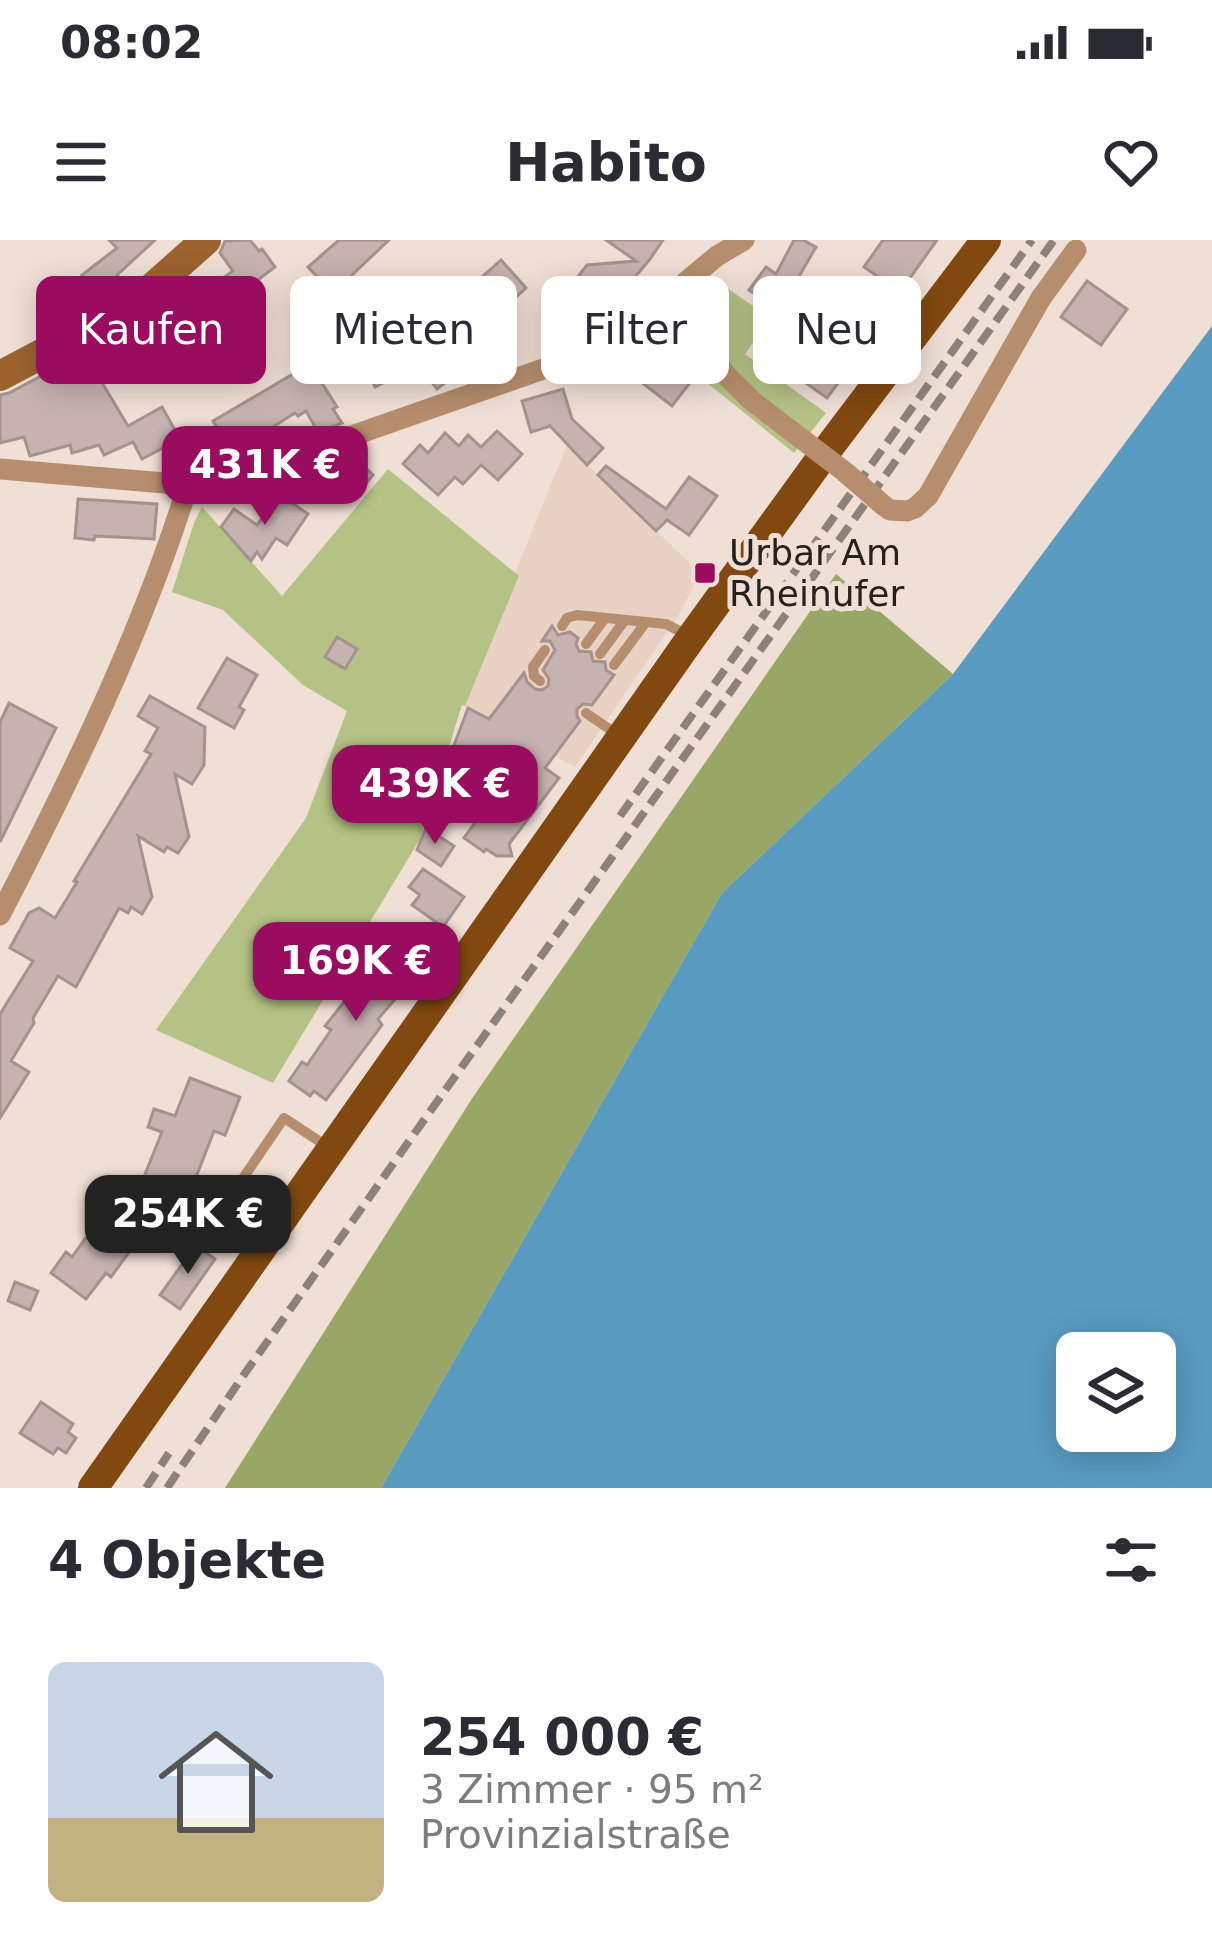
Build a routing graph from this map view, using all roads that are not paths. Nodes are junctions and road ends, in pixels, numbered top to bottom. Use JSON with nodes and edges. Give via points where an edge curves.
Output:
{"nodes":[{"id":1,"x":206,"y":240,"type":"edge"},
{"id":2,"x":744,"y":240,"type":"edge"},
{"id":3,"x":986,"y":240,"type":"edge"},
{"id":4,"x":710,"y":248,"type":"edge"},
{"id":5,"x":1076,"y":250,"type":"dead end"},
{"id":6,"x":685,"y":276,"type":"edge"},
{"id":7,"x":541,"y":369,"type":"edge"},
{"id":8,"x":0,"y":376,"type":"edge"},
{"id":9,"x":729,"y":376,"type":"edge"},
{"id":10,"x":0,"y":469,"type":"edge"},
{"id":11,"x":188,"y":485,"type":"junction"},
{"id":12,"x":605,"y":618,"type":"junction"},
{"id":13,"x":625,"y":620,"type":"junction"},
{"id":14,"x":646,"y":622,"type":"junction"},
{"id":15,"x":562,"y":626,"type":"dead end"},
{"id":16,"x":691,"y":638,"type":"junction"},
{"id":17,"x":586,"y":644,"type":"dead end"},
{"id":18,"x":544,"y":650,"type":"dead end"},
{"id":19,"x":600,"y":654,"type":"dead end"},
{"id":20,"x":614,"y":664,"type":"dead end"},
{"id":21,"x":540,"y":681,"type":"dead end"},
{"id":22,"x":586,"y":713,"type":"dead end"},
{"id":23,"x":621,"y":738,"type":"junction"},
{"id":24,"x":0,"y":915,"type":"edge"},
{"id":25,"x":331,"y":1149,"type":"junction"},
{"id":26,"x":255,"y":1257,"type":"junction"},
{"id":27,"x":93,"y":1488,"type":"edge"}],
"edges":[{"from":1,"to":8,"type":"street","via":[[111,317]]},
{"from":2,"to":4,"type":"street"},
{"from":3,"to":16,"type":"main road"},
{"from":4,"to":6,"type":"street"},
{"from":5,"to":9,"type":"street","bridge":true,"via":[[915,508],[883,505]]},
{"from":7,"to":11,"type":"street","via":[[226,480]]},
{"from":10,"to":11,"type":"street"},
{"from":11,"to":24,"type":"street","via":[[116,677]]},
{"from":12,"to":13,"type":"lane"},
{"from":12,"to":15,"type":"lane","via":[[572,616]]},
{"from":12,"to":17,"type":"lane"},
{"from":13,"to":14,"type":"lane"},
{"from":13,"to":19,"type":"lane"},
{"from":14,"to":16,"type":"lane"},
{"from":14,"to":20,"type":"lane"},
{"from":16,"to":23,"type":"main road"},
{"from":18,"to":21,"type":"lane","via":[[532,667]]},
{"from":22,"to":23,"type":"lane"},
{"from":23,"to":25,"type":"main road"},
{"from":25,"to":26,"type":"main road"},
{"from":25,"to":26,"type":"lane","via":[[284,1118],[218,1215]]},
{"from":26,"to":27,"type":"main road"}]}
